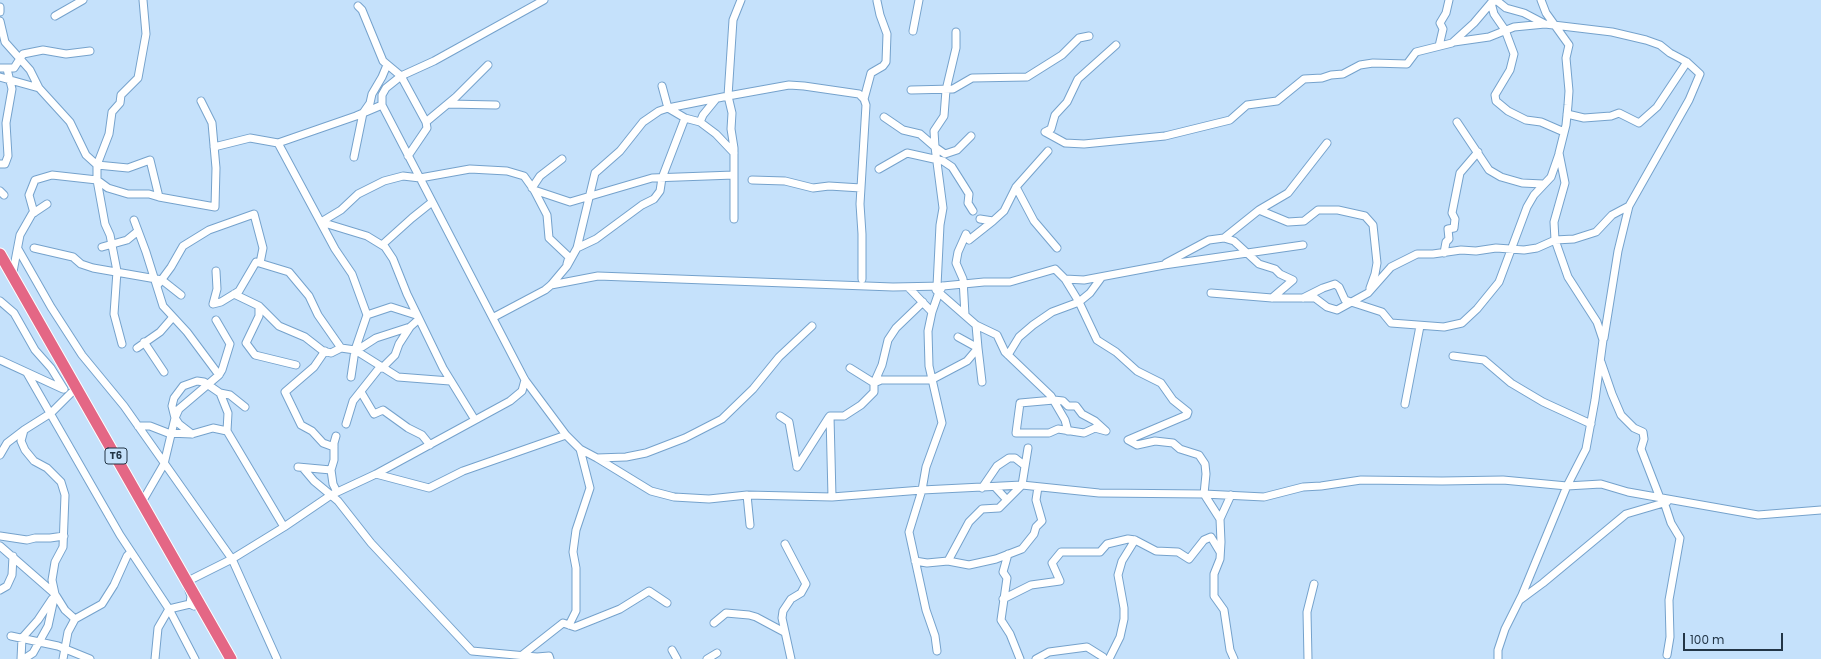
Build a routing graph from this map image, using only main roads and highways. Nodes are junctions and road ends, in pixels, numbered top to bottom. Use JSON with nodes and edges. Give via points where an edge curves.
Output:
{"nodes":[{"id":1,"x":0,"y":254,"type":"edge"},
{"id":2,"x":231,"y":659,"type":"edge"}],
"edges":[{"from":1,"to":2,"type":"highway","number":"T6","via":[[70,390],[142,502]]}]}
